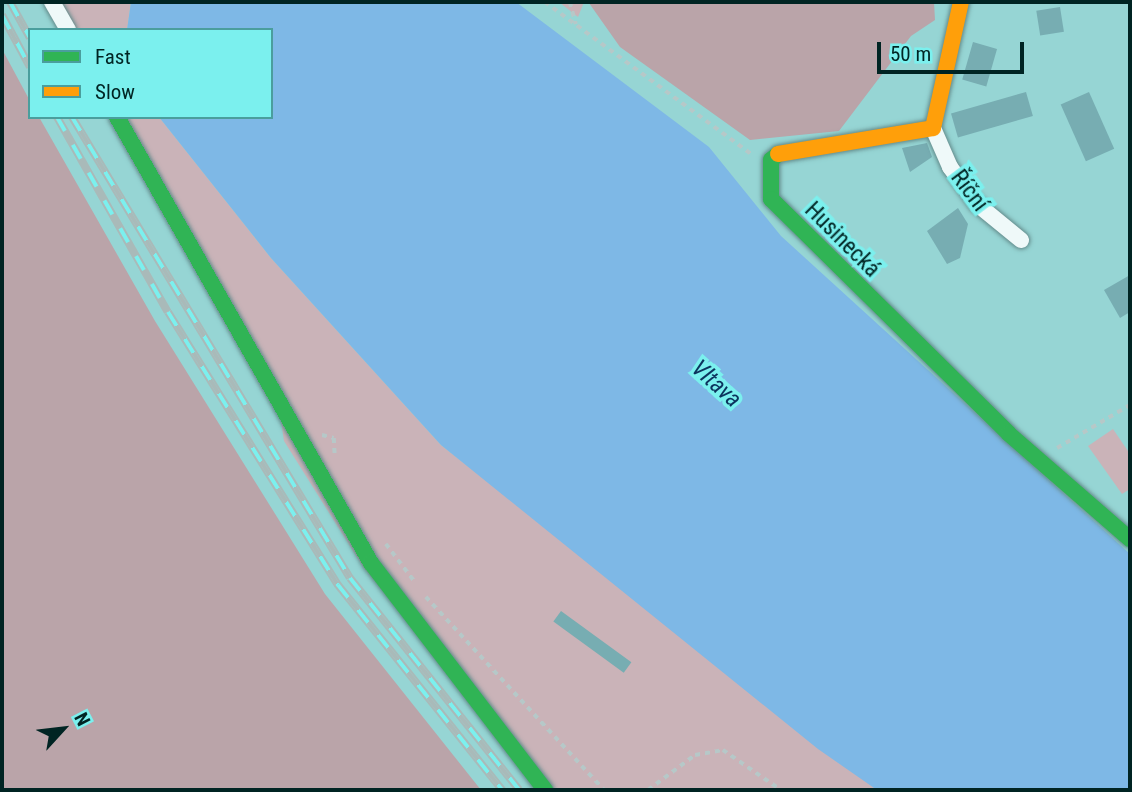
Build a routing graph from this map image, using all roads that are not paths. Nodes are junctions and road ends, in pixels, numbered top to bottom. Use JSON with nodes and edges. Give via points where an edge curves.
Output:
{"nodes":[{"id":1,"x":52,"y":2,"type":"edge"},
{"id":2,"x":961,"y":2,"type":"edge"},
{"id":3,"x":67,"y":28,"type":"edge"},
{"id":4,"x":118,"y":119,"type":"edge"},
{"id":5,"x":933,"y":128,"type":"junction"},
{"id":6,"x":1021,"y":240,"type":"dead end"},
{"id":7,"x":1130,"y":540,"type":"edge"},
{"id":8,"x":545,"y":790,"type":"edge"}],
"edges":[{"from":1,"to":3,"type":"street"},
{"from":2,"to":5,"type":"street"},
{"from":4,"to":8,"type":"street","via":[[371,563]]},
{"from":5,"to":6,"type":"street","name":"Říční","via":[[950,167],[977,204]]},
{"from":5,"to":7,"type":"street","name":"Husinecká","via":[[796,145],[769,167],[771,199],[1009,434]]}]}
